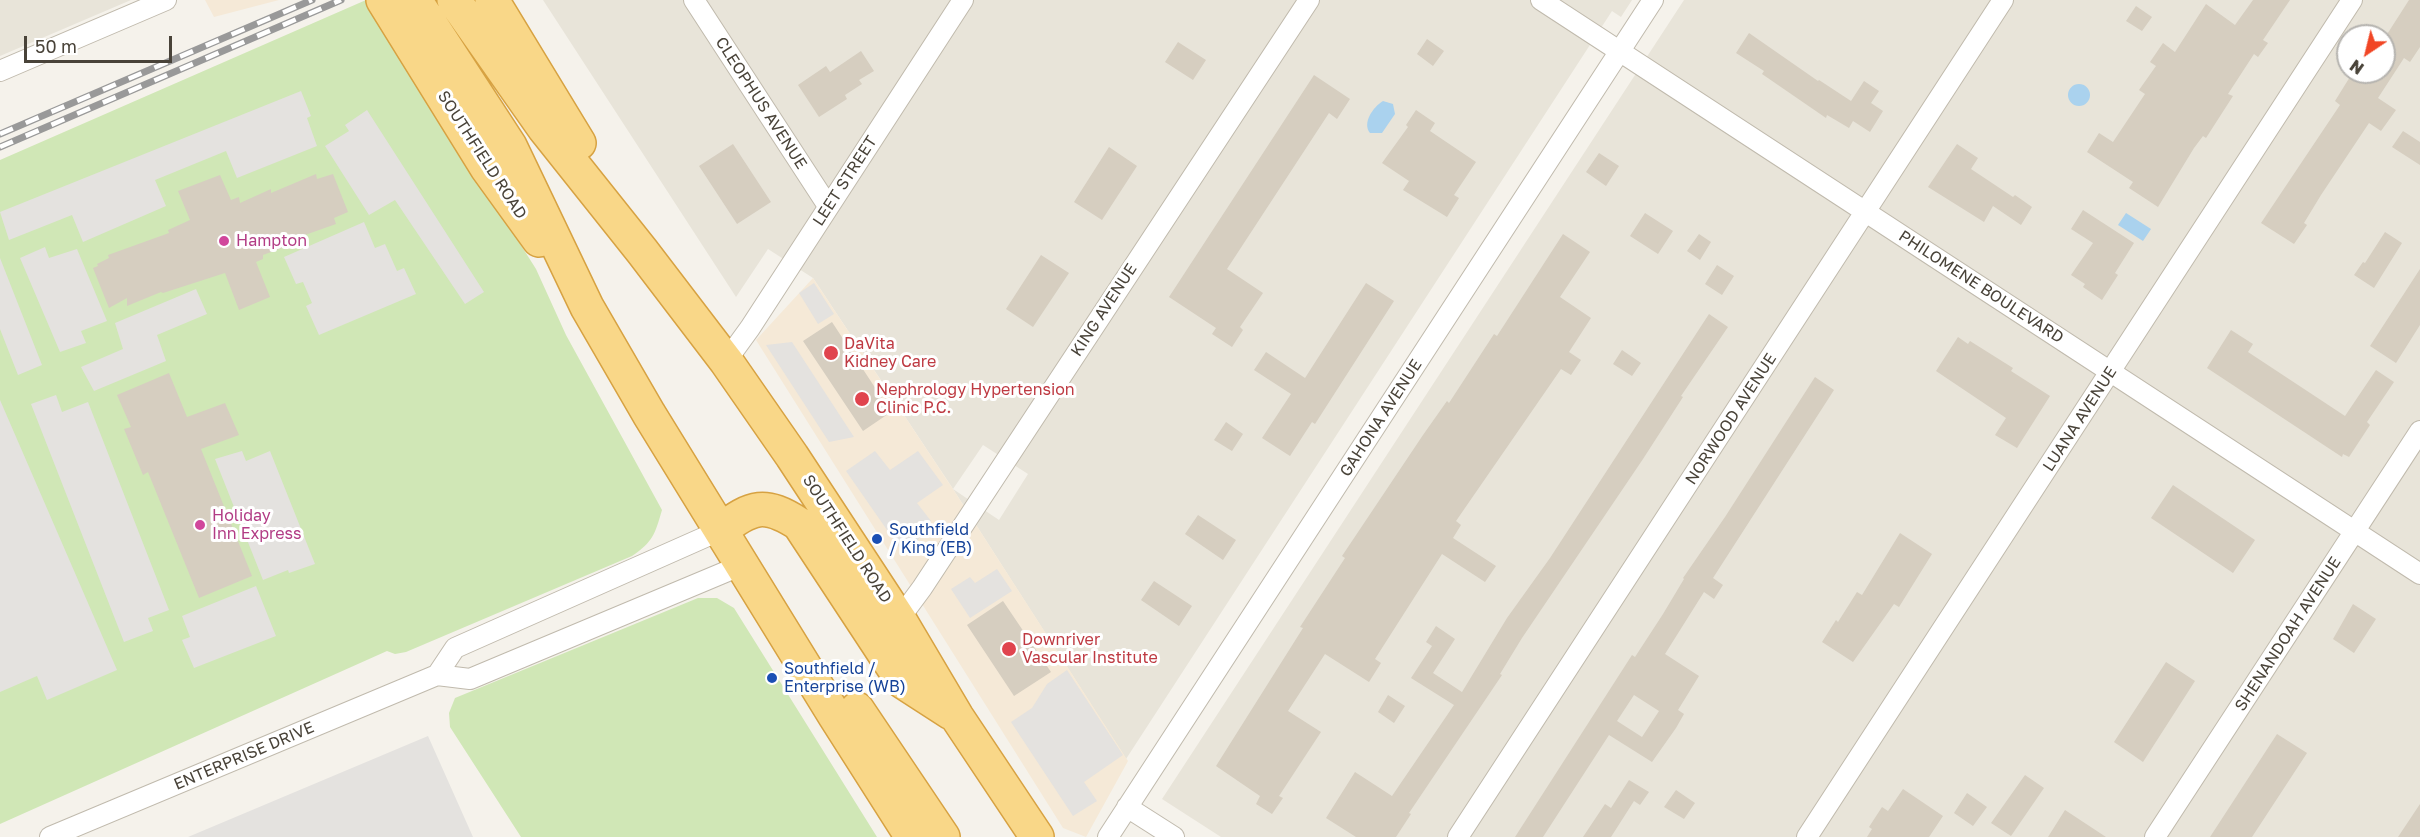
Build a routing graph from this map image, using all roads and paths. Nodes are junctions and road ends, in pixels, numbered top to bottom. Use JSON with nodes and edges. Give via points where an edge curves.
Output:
{"nodes":[{"id":1,"x":166,"y":0,"type":"edge"},
{"id":2,"x":383,"y":0,"type":"edge"},
{"id":3,"x":415,"y":0,"type":"edge"},
{"id":4,"x":454,"y":0,"type":"edge"},
{"id":5,"x":492,"y":0,"type":"edge"},
{"id":6,"x":694,"y":0,"type":"edge"},
{"id":7,"x":963,"y":0,"type":"edge"},
{"id":8,"x":1309,"y":0,"type":"edge"},
{"id":9,"x":1541,"y":0,"type":"edge"},
{"id":10,"x":1653,"y":0,"type":"edge"},
{"id":11,"x":2003,"y":0,"type":"edge"},
{"id":12,"x":2352,"y":0,"type":"edge"},
{"id":13,"x":1620,"y":51,"type":"junction"},
{"id":14,"x":0,"y":71,"type":"edge"},
{"id":15,"x":828,"y":206,"type":"junction"},
{"id":16,"x":1866,"y":212,"type":"junction"},
{"id":17,"x":642,"y":250,"type":"junction"},
{"id":18,"x":587,"y":307,"type":"junction"},
{"id":19,"x":726,"y":361,"type":"junction"},
{"id":20,"x":2110,"y":372,"type":"junction"},
{"id":21,"x":2420,"y":430,"type":"edge"},
{"id":22,"x":721,"y":530,"type":"junction"},
{"id":23,"x":2355,"y":531,"type":"junction"},
{"id":24,"x":2420,"y":574,"type":"edge"},
{"id":25,"x":750,"y":578,"type":"junction"},
{"id":26,"x":899,"y":619,"type":"junction"},
{"id":27,"x":437,"y":675,"type":"junction"},
{"id":28,"x":957,"y":717,"type":"junction"},
{"id":29,"x":1127,"y":807,"type":"junction"},
{"id":30,"x":1024,"y":832,"type":"edge"},
{"id":31,"x":50,"y":837,"type":"edge"},
{"id":32,"x":912,"y":837,"type":"edge"},
{"id":33,"x":943,"y":837,"type":"edge"},
{"id":34,"x":1108,"y":837,"type":"edge"},
{"id":35,"x":1174,"y":837,"type":"edge"},
{"id":36,"x":1458,"y":837,"type":"edge"},
{"id":37,"x":1807,"y":837,"type":"edge"},
{"id":38,"x":2155,"y":837,"type":"edge"}],
"edges":[{"from":1,"to":14,"type":"street"},
{"from":2,"to":18,"type":"highway","name":"SOUTHFIELD ROAD","via":[[487,168]]},
{"from":3,"to":18,"type":"highway","name":"SOUTHFIELD ROAD","via":[[510,146]]},
{"from":4,"to":17,"type":"highway","name":"SOUTHFIELD ROAD","via":[[544,128]]},
{"from":5,"to":17,"type":"highway","name":"SOUTHFIELD ROAD"},
{"from":6,"to":15,"type":"street","name":"CLEOPHUS AVENUE"},
{"from":7,"to":15,"type":"street","name":"LEET STREET"},
{"from":8,"to":26,"type":"street","name":"KING AVENUE"},
{"from":9,"to":13,"type":"street","name":"PHILOMENE BOULEVARD"},
{"from":10,"to":13,"type":"street","name":"GAHONA AVENUE"},
{"from":11,"to":16,"type":"street","name":"NORWOOD AVENUE"},
{"from":12,"to":20,"type":"street","name":"LUANA AVENUE"},
{"from":13,"to":16,"type":"street","name":"PHILOMENE BOULEVARD"},
{"from":13,"to":29,"type":"street","name":"GAHONA AVENUE"},
{"from":15,"to":19,"type":"street","name":"LEET STREET"},
{"from":16,"to":20,"type":"street","name":"PHILOMENE BOULEVARD"},
{"from":16,"to":36,"type":"street","name":"NORWOOD AVENUE"},
{"from":17,"to":19,"type":"highway","name":"SOUTHFIELD ROAD"},
{"from":18,"to":22,"type":"highway","name":"SOUTHFIELD ROAD"},
{"from":19,"to":26,"type":"highway","name":"SOUTHFIELD ROAD"},
{"from":20,"to":23,"type":"street","name":"PHILOMENE BOULEVARD"},
{"from":20,"to":37,"type":"street","name":"LUANA AVENUE"},
{"from":21,"to":23,"type":"street","name":"SHENANDOAH AVENUE"},
{"from":22,"to":25,"type":"highway","name":"SOUTHFIELD ROAD"},
{"from":22,"to":27,"type":"street","via":[[455,648]]},
{"from":22,"to":28,"type":"highway","via":[[750,510],[767,508],[799,524],[903,682]]},
{"from":23,"to":24,"type":"street","name":"PHILOMENE BOULEVARD"},
{"from":23,"to":38,"type":"street","name":"SHENANDOAH AVENUE"},
{"from":25,"to":27,"type":"street","name":"ENTERPRISE DRIVE","via":[[470,679]]},
{"from":25,"to":32,"type":"highway","name":"SOUTHFIELD ROAD"},
{"from":25,"to":33,"type":"highway","via":[[816,644]]},
{"from":26,"to":28,"type":"highway","name":"SOUTHFIELD ROAD"},
{"from":27,"to":31,"type":"street","name":"ENTERPRISE DRIVE"},
{"from":28,"to":30,"type":"highway","name":"SOUTHFIELD ROAD"},
{"from":29,"to":34,"type":"street","name":"GAHONA AVENUE"},
{"from":29,"to":35,"type":"street"}]}
